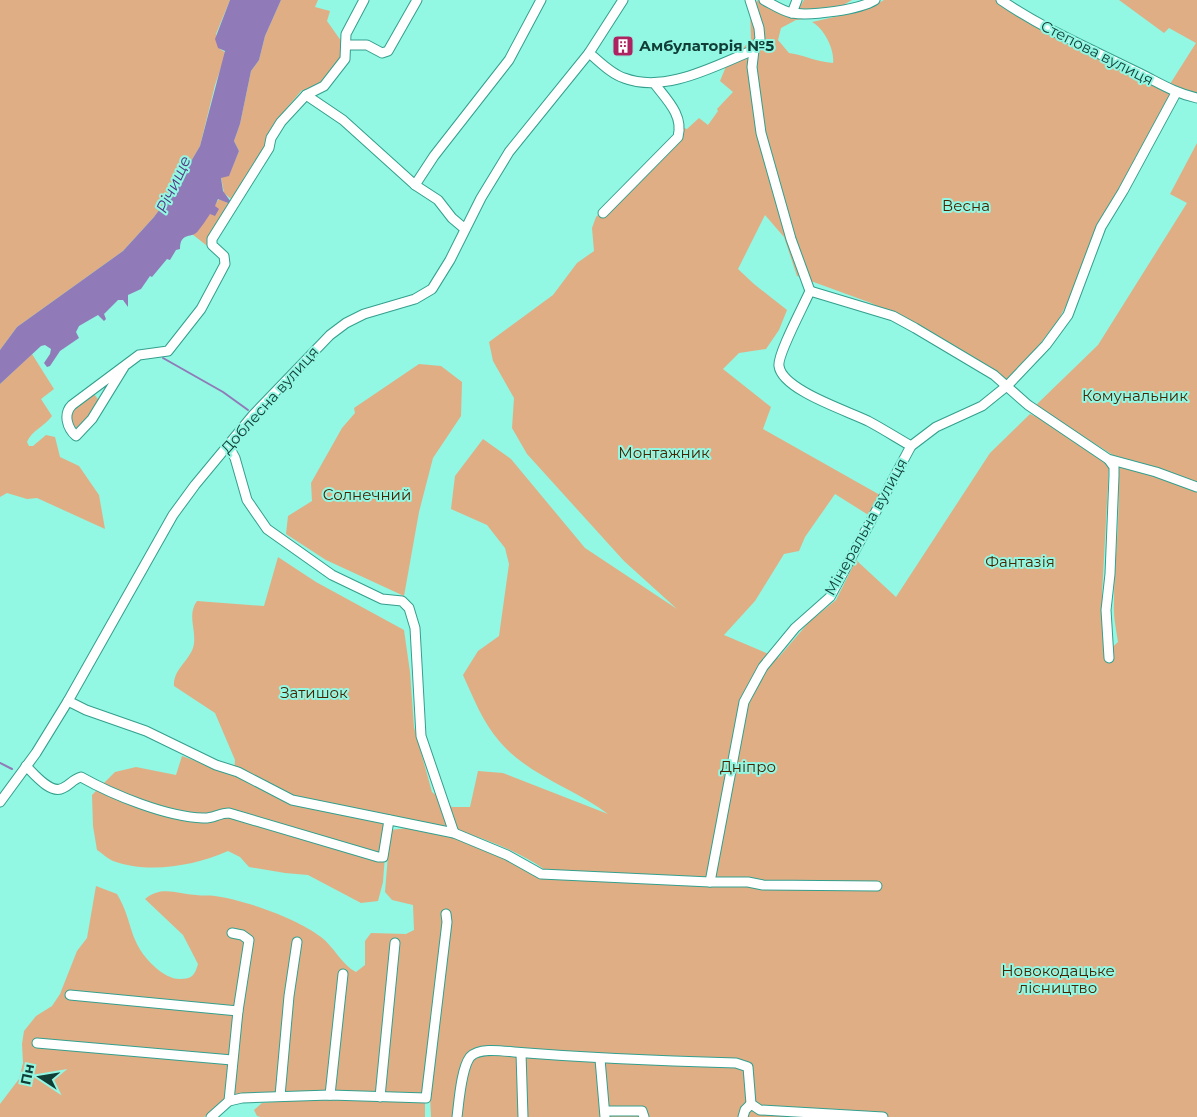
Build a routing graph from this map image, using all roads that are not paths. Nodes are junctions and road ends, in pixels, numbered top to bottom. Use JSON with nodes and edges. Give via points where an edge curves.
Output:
{"nodes":[{"id":1,"x":364,"y":0,"type":"edge"},
{"id":2,"x":418,"y":0,"type":"edge"},
{"id":3,"x":541,"y":0,"type":"edge"},
{"id":4,"x":623,"y":0,"type":"edge"},
{"id":5,"x":750,"y":0,"type":"edge"},
{"id":6,"x":764,"y":0,"type":"edge"},
{"id":7,"x":796,"y":0,"type":"edge"},
{"id":8,"x":875,"y":0,"type":"edge"},
{"id":9,"x":1001,"y":0,"type":"edge"},
{"id":10,"x":792,"y":13,"type":"junction"},
{"id":11,"x":346,"y":45,"type":"junction"},
{"id":12,"x":754,"y":50,"type":"junction"},
{"id":13,"x":589,"y":53,"type":"junction"},
{"id":14,"x":654,"y":83,"type":"junction"},
{"id":15,"x":1176,"y":93,"type":"junction"},
{"id":16,"x":306,"y":95,"type":"junction"},
{"id":17,"x":1197,"y":98,"type":"edge"},
{"id":18,"x":415,"y":185,"type":"junction"},
{"id":19,"x":603,"y":213,"type":"dead end"},
{"id":20,"x":465,"y":229,"type":"junction"},
{"id":21,"x":810,"y":291,"type":"junction"},
{"id":22,"x":124,"y":367,"type":"junction"},
{"id":23,"x":1008,"y":386,"type":"junction"},
{"id":24,"x":228,"y":445,"type":"junction"},
{"id":25,"x":911,"y":446,"type":"junction"},
{"id":26,"x":1108,"y":459,"type":"junction"},
{"id":27,"x":1197,"y":487,"type":"edge"},
{"id":28,"x":1109,"y":658,"type":"dead end"},
{"id":29,"x":68,"y":700,"type":"junction"},
{"id":30,"x":26,"y":766,"type":"junction"},
{"id":31,"x":0,"y":802,"type":"edge"},
{"id":32,"x":389,"y":820,"type":"junction"},
{"id":33,"x":454,"y":833,"type":"junction"},
{"id":34,"x":710,"y":882,"type":"junction"},
{"id":35,"x":877,"y":886,"type":"dead end"},
{"id":36,"x":446,"y":914,"type":"dead end"},
{"id":37,"x":232,"y":934,"type":"dead end"},
{"id":38,"x":297,"y":942,"type":"dead end"},
{"id":39,"x":394,"y":943,"type":"dead end"},
{"id":40,"x":343,"y":974,"type":"dead end"},
{"id":41,"x":70,"y":995,"type":"dead end"},
{"id":42,"x":238,"y":1011,"type":"junction"},
{"id":43,"x":37,"y":1043,"type":"dead end"},
{"id":44,"x":521,"y":1053,"type":"junction"},
{"id":45,"x":600,"y":1059,"type":"junction"},
{"id":46,"x":232,"y":1060,"type":"junction"},
{"id":47,"x":330,"y":1095,"type":"junction"},
{"id":48,"x":280,"y":1096,"type":"junction"},
{"id":49,"x":380,"y":1097,"type":"junction"},
{"id":50,"x":229,"y":1101,"type":"junction"},
{"id":51,"x":751,"y":1104,"type":"junction"},
{"id":52,"x":605,"y":1114,"type":"edge"},
{"id":53,"x":211,"y":1117,"type":"edge"},
{"id":54,"x":457,"y":1117,"type":"edge"},
{"id":55,"x":523,"y":1117,"type":"edge"},
{"id":56,"x":644,"y":1117,"type":"edge"},
{"id":57,"x":743,"y":1117,"type":"edge"},
{"id":58,"x":882,"y":1117,"type":"edge"}],
"edges":[{"from":1,"to":11,"type":"street","via":[[346,34]]},
{"from":2,"to":11,"type":"street","via":[[388,52],[382,53],[367,45]]},
{"from":3,"to":18,"type":"street","via":[[509,60]]},
{"from":4,"to":13,"type":"street","name":"Доблесна вулиця"},
{"from":5,"to":12,"type":"street","via":[[760,39]]},
{"from":6,"to":10,"type":"street"},
{"from":7,"to":10,"type":"street"},
{"from":8,"to":10,"type":"street","via":[[866,6]]},
{"from":9,"to":15,"type":"street","name":"Степова вулиця","via":[[1024,16]]},
{"from":11,"to":16,"type":"street","via":[[345,59],[324,86]]},
{"from":12,"to":14,"type":"street","via":[[688,76]]},
{"from":12,"to":21,"type":"street","via":[[753,76],[763,143]]},
{"from":13,"to":14,"type":"street","via":[[622,78]]},
{"from":13,"to":20,"type":"street","name":"Доблесна вулиця","via":[[509,152]]},
{"from":14,"to":19,"type":"street","via":[[674,109],[679,122],[678,137]]},
{"from":15,"to":17,"type":"street","name":"Степова вулиця"},
{"from":15,"to":23,"type":"street","name":"Мінеральна вулиця","via":[[1101,227],[1068,315],[1046,345]]},
{"from":16,"to":18,"type":"street","via":[[343,120]]},
{"from":16,"to":22,"type":"street","via":[[281,122],[269,148],[212,239],[212,245],[226,259],[201,308],[168,351],[139,355]]},
{"from":18,"to":20,"type":"street","via":[[438,200]]},
{"from":20,"to":24,"type":"street","name":"Доблесна вулиця","via":[[432,289],[415,299],[364,314],[330,335]]},
{"from":21,"to":23,"type":"street","via":[[893,316]]},
{"from":21,"to":25,"type":"street","via":[[780,357],[778,365],[784,378],[831,407],[866,420]]},
{"from":22,"to":22,"type":"street","via":[[69,409],[69,427],[76,436],[92,420]]},
{"from":23,"to":25,"type":"street","name":"Мінеральна вулиця","via":[[982,406],[936,427]]},
{"from":23,"to":26,"type":"street","via":[[1028,405]]},
{"from":24,"to":29,"type":"street","name":"Доблесна вулиця","via":[[173,515]]},
{"from":24,"to":33,"type":"street","via":[[247,500],[267,529],[332,575],[382,599],[402,601],[409,608],[414,628],[421,736]]},
{"from":25,"to":34,"type":"street","name":"Мінеральна вулиця","via":[[830,597],[795,628],[763,667],[744,702]]},
{"from":26,"to":27,"type":"street"},
{"from":26,"to":28,"type":"street","via":[[1114,467],[1106,610]]},
{"from":29,"to":30,"type":"street","name":"Доблесна вулиця"},
{"from":29,"to":32,"type":"street","via":[[86,710],[146,730],[292,800]]},
{"from":30,"to":31,"type":"street","name":"Доблесна вулиця"},
{"from":30,"to":32,"type":"street","via":[[57,790],[81,777],[125,798],[182,816],[210,818],[220,812],[229,812],[378,857],[383,857]]},
{"from":32,"to":33,"type":"street"},
{"from":33,"to":34,"type":"street","via":[[541,874]]},
{"from":34,"to":35,"type":"street"},
{"from":36,"to":49,"type":"street","via":[[448,922],[426,1098]]},
{"from":37,"to":42,"type":"street","via":[[249,940]]},
{"from":38,"to":48,"type":"street"},
{"from":39,"to":49,"type":"street"},
{"from":40,"to":47,"type":"street"},
{"from":41,"to":42,"type":"street"},
{"from":42,"to":46,"type":"street"},
{"from":43,"to":46,"type":"street"},
{"from":44,"to":45,"type":"street"},
{"from":44,"to":54,"type":"street","via":[[478,1052],[470,1057]]},
{"from":44,"to":55,"type":"street"},
{"from":45,"to":51,"type":"street","via":[[748,1066]]},
{"from":45,"to":52,"type":"street"},
{"from":46,"to":50,"type":"street"},
{"from":47,"to":48,"type":"street"},
{"from":47,"to":49,"type":"street"},
{"from":48,"to":50,"type":"street"},
{"from":50,"to":53,"type":"street"},
{"from":51,"to":57,"type":"street"},
{"from":51,"to":58,"type":"street","via":[[760,1110],[776,1112]]},
{"from":52,"to":56,"type":"street","via":[[642,1111]]}]}
